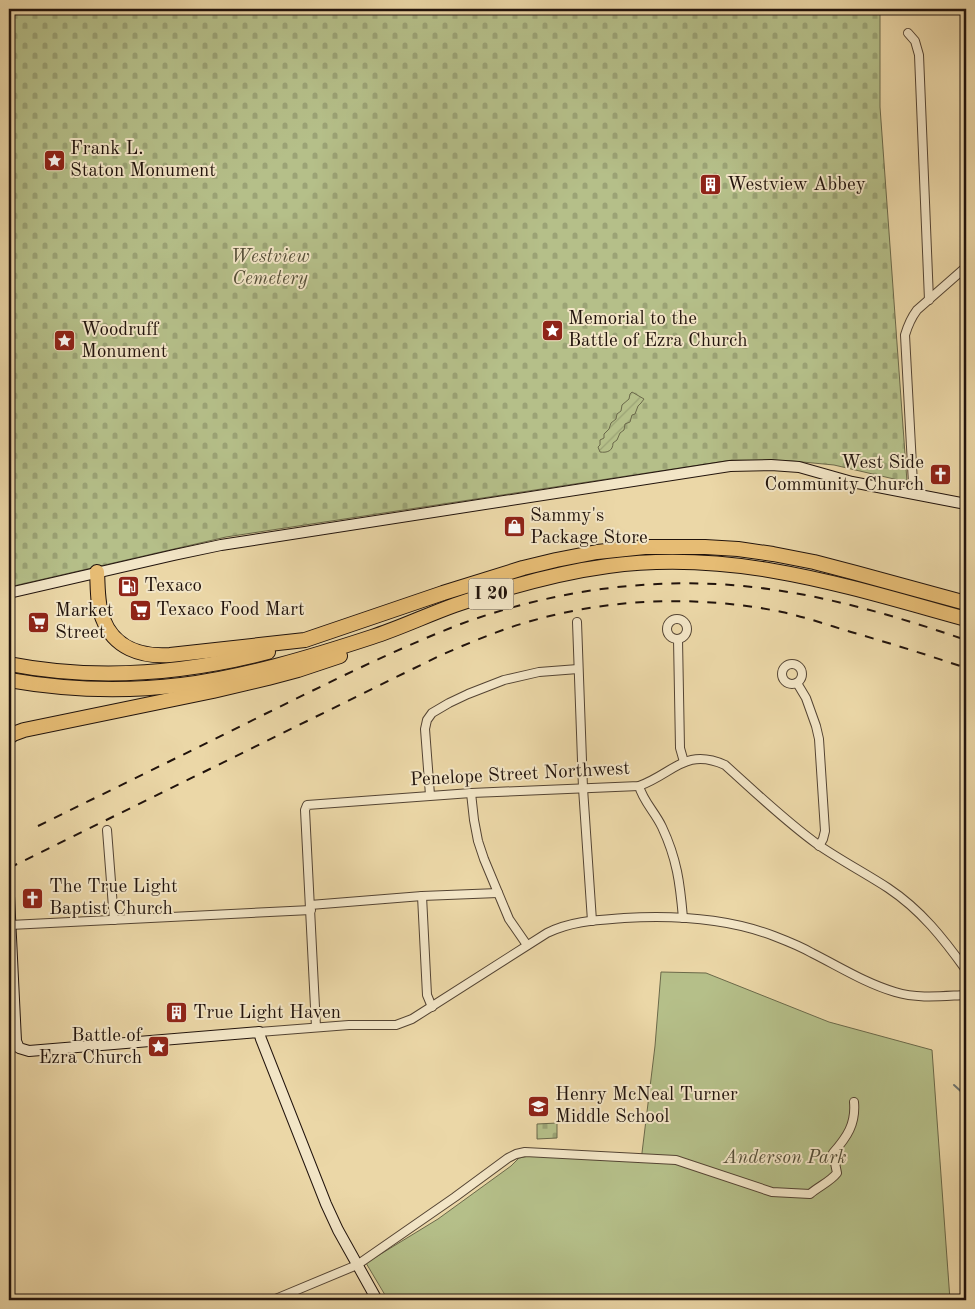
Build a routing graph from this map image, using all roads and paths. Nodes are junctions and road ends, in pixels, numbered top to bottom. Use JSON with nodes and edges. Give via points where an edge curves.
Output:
{"nodes":[{"id":1,"x":908,"y":33,"type":"dead end"},
{"id":2,"x":966,"y":267,"type":"edge"},
{"id":3,"x":929,"y":300,"type":"junction"},
{"id":4,"x":912,"y":493,"type":"junction"},
{"id":5,"x":966,"y":504,"type":"edge"},
{"id":6,"x":96,"y":572,"type":"junction"},
{"id":7,"x":9,"y":593,"type":"edge"},
{"id":8,"x":966,"y":603,"type":"edge"},
{"id":9,"x":966,"y":619,"type":"edge"},
{"id":10,"x":576,"y":622,"type":"dead end"},
{"id":11,"x":374,"y":637,"type":"junction"},
{"id":12,"x":678,"y":639,"type":"dead end"},
{"id":13,"x":305,"y":640,"type":"junction"},
{"id":14,"x":14,"y":665,"type":"edge"},
{"id":15,"x":578,"y":669,"type":"junction"},
{"id":16,"x":14,"y":681,"type":"edge"},
{"id":17,"x":797,"y":683,"type":"dead end"},
{"id":18,"x":9,"y":727,"type":"edge"},
{"id":19,"x":24,"y":730,"type":"junction"},
{"id":20,"x":9,"y":737,"type":"edge"},
{"id":21,"x":684,"y":762,"type":"junction"},
{"id":22,"x":639,"y":786,"type":"junction"},
{"id":23,"x":583,"y":788,"type":"junction"},
{"id":24,"x":472,"y":793,"type":"junction"},
{"id":25,"x":430,"y":795,"type":"junction"},
{"id":26,"x":107,"y":830,"type":"dead end"},
{"id":27,"x":819,"y":846,"type":"junction"},
{"id":28,"x":498,"y":893,"type":"junction"},
{"id":29,"x":9,"y":896,"type":"edge"},
{"id":30,"x":422,"y":896,"type":"junction"},
{"id":31,"x":311,"y":908,"type":"junction"},
{"id":32,"x":683,"y":918,"type":"junction"},
{"id":33,"x":114,"y":920,"type":"junction"},
{"id":34,"x":592,"y":921,"type":"junction"},
{"id":35,"x":10,"y":924,"type":"edge"},
{"id":36,"x":527,"y":945,"type":"junction"},
{"id":37,"x":966,"y":970,"type":"edge"},
{"id":38,"x":966,"y":995,"type":"edge"},
{"id":39,"x":432,"y":1007,"type":"junction"},
{"id":40,"x":316,"y":1027,"type":"junction"},
{"id":41,"x":259,"y":1032,"type":"junction"},
{"id":42,"x":854,"y":1102,"type":"dead end"},
{"id":43,"x":357,"y":1265,"type":"junction"},
{"id":44,"x":273,"y":1300,"type":"edge"},
{"id":45,"x":377,"y":1300,"type":"edge"}],
"edges":[{"from":1,"to":3,"type":"street","via":[[915,41],[919,55]]},
{"from":2,"to":3,"type":"street"},
{"from":3,"to":4,"type":"street","via":[[912,316],[905,335]]},
{"from":4,"to":5,"type":"main road"},
{"from":4,"to":6,"type":"main road","via":[[784,465],[730,466],[221,545]]},
{"from":6,"to":7,"type":"main road"},
{"from":6,"to":13,"type":"highway","via":[[103,619],[119,641],[141,654],[170,655]]},
{"from":8,"to":13,"type":"highway","number":"I 20","via":[[773,554],[705,547],[645,548],[597,552],[523,568]]},
{"from":9,"to":11,"type":"highway","number":"I 20","via":[[797,575],[730,564],[668,562],[606,567],[539,580],[455,605]]},
{"from":10,"to":15,"type":"street"},
{"from":11,"to":16,"type":"highway","number":"I 20","via":[[263,669],[179,685],[113,690]]},
{"from":11,"to":19,"type":"highway","via":[[351,652],[298,670]]},
{"from":12,"to":21,"type":"street","via":[[680,748]]},
{"from":13,"to":14,"type":"highway","number":"I 20","via":[[237,659],[161,672],[84,673]]},
{"from":15,"to":23,"type":"street"},
{"from":15,"to":25,"type":"street","via":[[539,672],[504,680],[432,713],[425,729]]},
{"from":17,"to":27,"type":"street","via":[[812,712],[819,739],[825,831]]},
{"from":18,"to":19,"type":"highway"},
{"from":19,"to":20,"type":"highway"},
{"from":21,"to":22,"type":"street","name":"Penelope Street Northwest"},
{"from":21,"to":27,"type":"street","name":"Penelope Street Northwest","via":[[703,758],[725,765]]},
{"from":22,"to":23,"type":"street","name":"Penelope Street Northwest"},
{"from":22,"to":32,"type":"street","via":[[672,851]]},
{"from":23,"to":24,"type":"street","name":"Penelope Street Northwest"},
{"from":23,"to":34,"type":"street"},
{"from":24,"to":25,"type":"street","name":"Penelope Street Northwest"},
{"from":24,"to":28,"type":"street","via":[[478,841]]},
{"from":25,"to":31,"type":"street","name":"Penelope Street Northwest","via":[[307,805],[305,821]]},
{"from":26,"to":33,"type":"street"},
{"from":27,"to":37,"type":"street","name":"Penelope Street Northwest","via":[[888,888],[914,908],[936,930]]},
{"from":28,"to":30,"type":"street"},
{"from":28,"to":36,"type":"street","via":[[509,919]]},
{"from":29,"to":35,"type":"main road"},
{"from":30,"to":31,"type":"street"},
{"from":30,"to":39,"type":"street","via":[[428,995]]},
{"from":31,"to":33,"type":"street"},
{"from":31,"to":40,"type":"street"},
{"from":32,"to":34,"type":"street"},
{"from":32,"to":38,"type":"street","via":[[727,924],[772,936],[896,992],[930,997]]},
{"from":33,"to":35,"type":"street"},
{"from":34,"to":36,"type":"street","via":[[559,927]]},
{"from":35,"to":41,"type":"main road","via":[[19,1048],[29,1051]]},
{"from":36,"to":39,"type":"street"},
{"from":39,"to":40,"type":"street","via":[[396,1024]]},
{"from":40,"to":41,"type":"street"},
{"from":41,"to":43,"type":"main road","via":[[326,1204]]},
{"from":42,"to":43,"type":"street","via":[[854,1118],[849,1133],[833,1153],[836,1172],[810,1194],[772,1192],[676,1160],[522,1153],[508,1158]]},
{"from":43,"to":44,"type":"street"},
{"from":43,"to":45,"type":"main road"}]}
